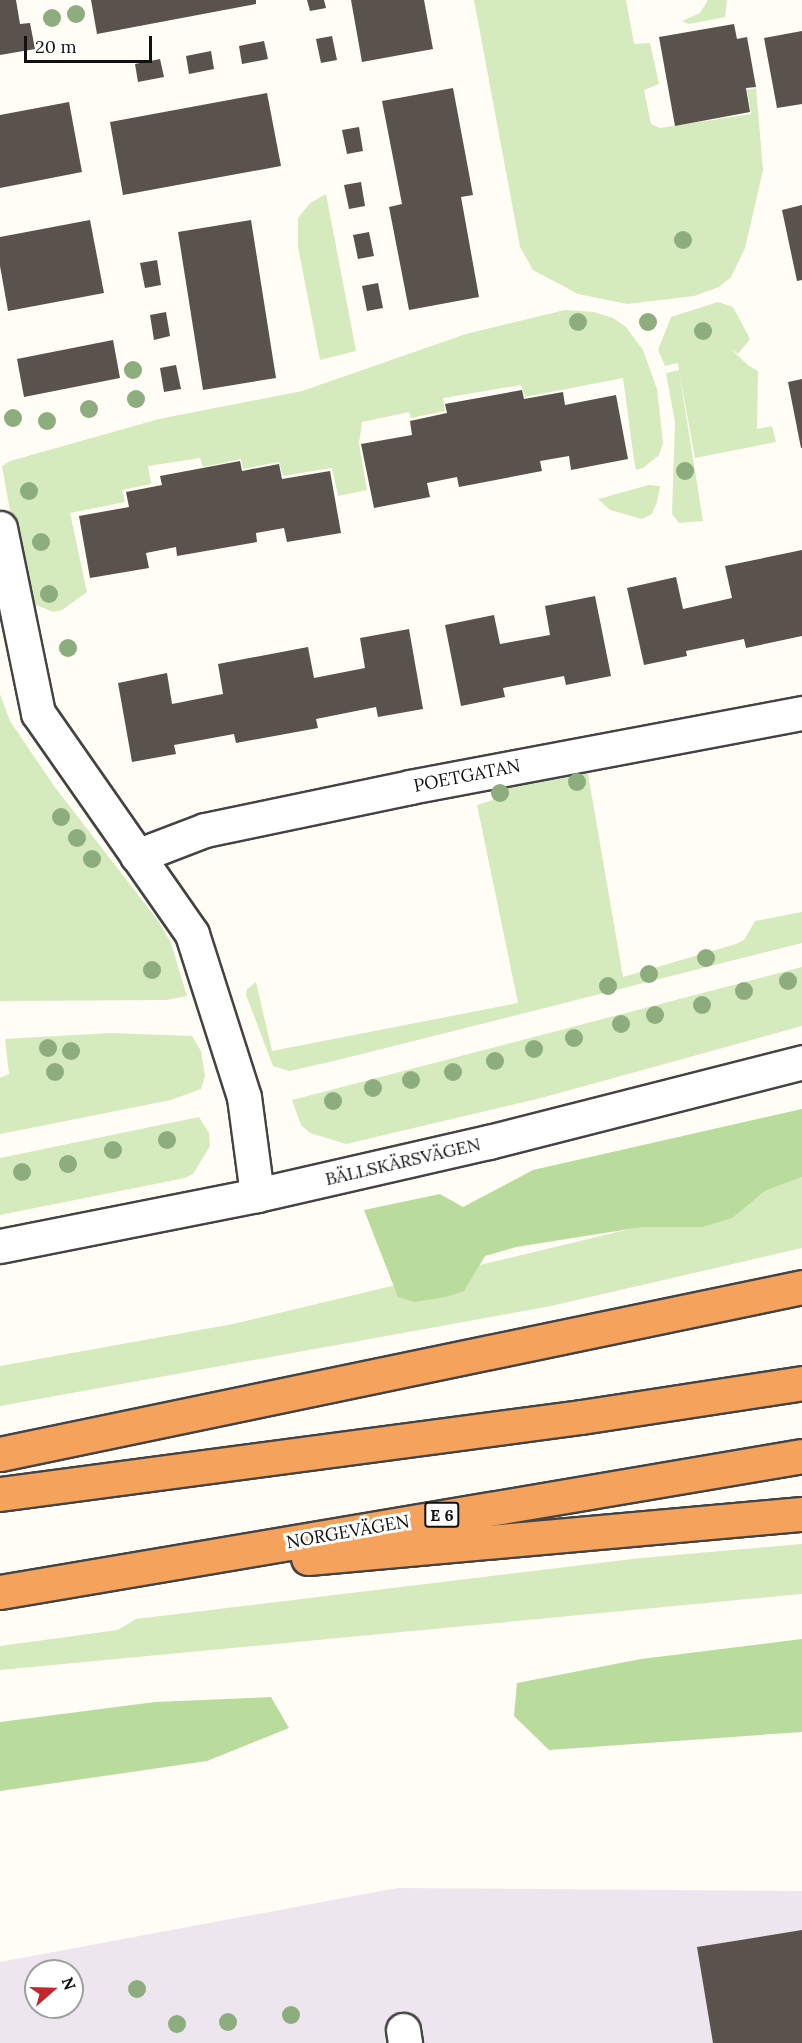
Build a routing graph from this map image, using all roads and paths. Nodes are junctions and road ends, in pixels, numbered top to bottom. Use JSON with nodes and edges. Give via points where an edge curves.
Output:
{"nodes":[{"id":1,"x":0,"y":528,"type":"edge"},
{"id":2,"x":802,"y":713,"type":"edge"},
{"id":3,"x":137,"y":856,"type":"junction"},
{"id":4,"x":802,"y":1062,"type":"edge"},
{"id":5,"x":257,"y":1195,"type":"junction"},
{"id":6,"x":0,"y":1246,"type":"edge"},
{"id":7,"x":802,"y":1287,"type":"edge"},
{"id":8,"x":802,"y":1383,"type":"edge"},
{"id":9,"x":0,"y":1454,"type":"edge"},
{"id":10,"x":802,"y":1456,"type":"edge"},
{"id":11,"x":0,"y":1494,"type":"edge"},
{"id":12,"x":802,"y":1514,"type":"edge"},
{"id":13,"x":82,"y":1579,"type":"junction"},
{"id":14,"x":0,"y":1592,"type":"edge"}],
"edges":[{"from":1,"to":3,"type":"street","via":[[38,713]]},
{"from":2,"to":3,"type":"street","name":"POETGATAN","via":[[205,830]]},
{"from":3,"to":5,"type":"street","via":[[192,934],[244,1097]]},
{"from":4,"to":5,"type":"street","name":"BÄLLSKÄRSVÄGEN","via":[[489,1142]]},
{"from":5,"to":6,"type":"street","name":"BÄLLSKÄRSVÄGEN"},
{"from":7,"to":9,"type":"highway"},
{"from":8,"to":11,"type":"highway","via":[[569,1419]]},
{"from":10,"to":13,"type":"highway","name":"NORGEVÄGEN","number":"E 6"},
{"from":12,"to":13,"type":"highway"},
{"from":13,"to":14,"type":"highway","name":"NORGEVÄGEN","number":"E 6"}]}
